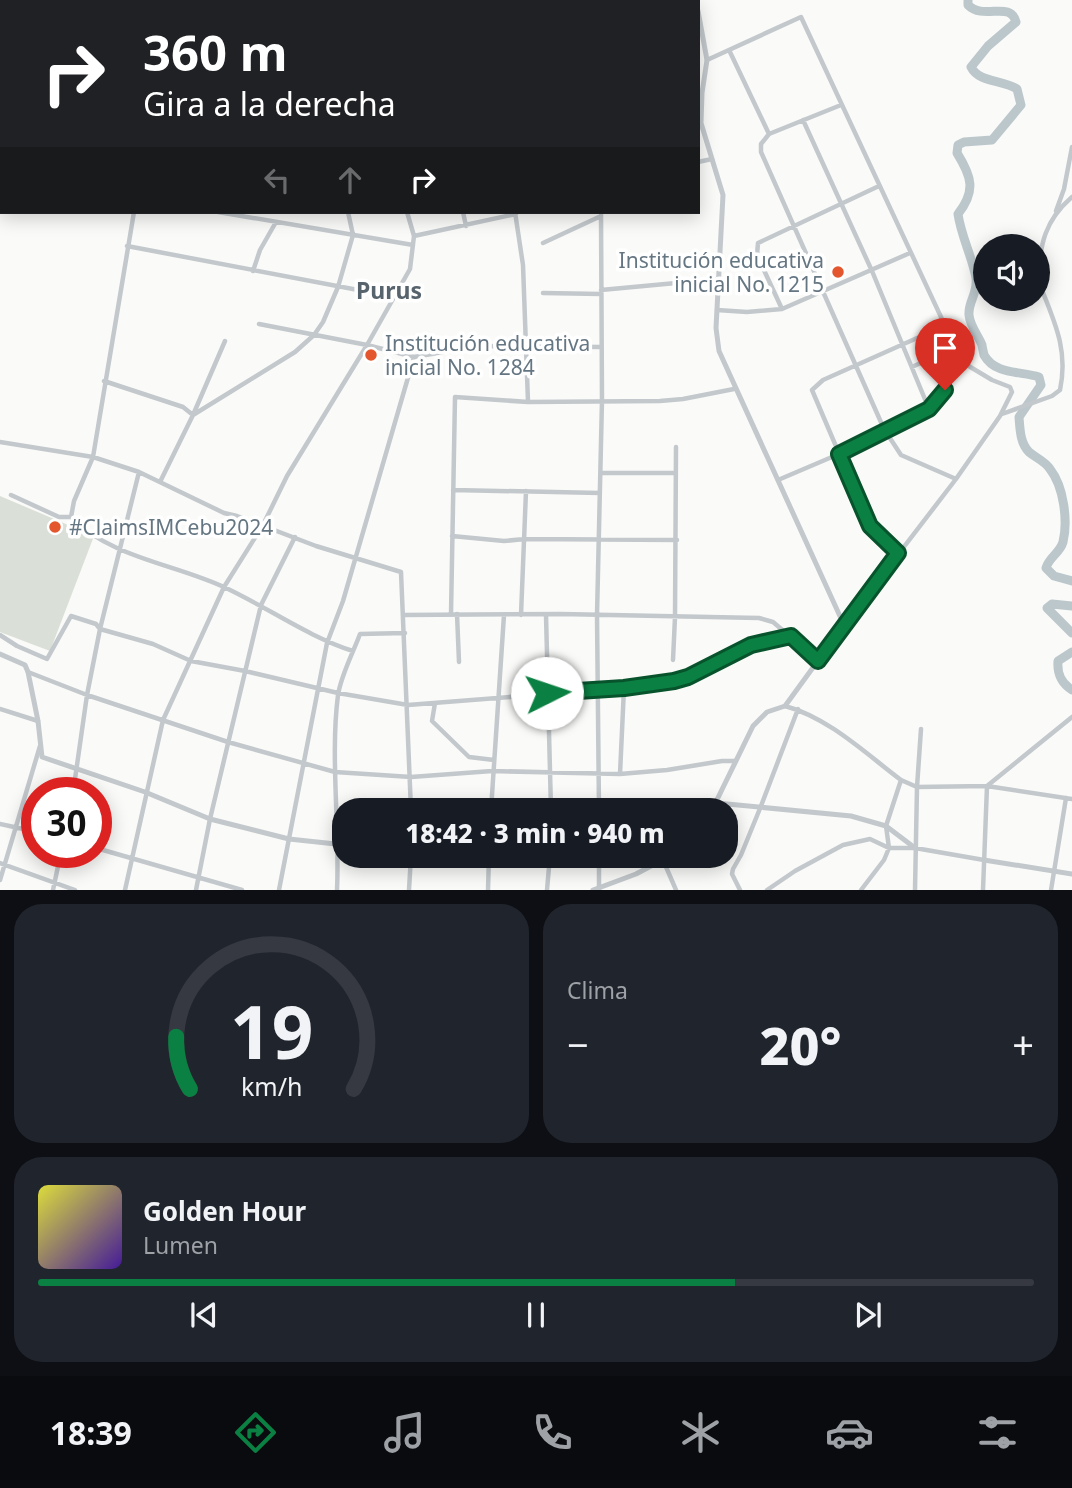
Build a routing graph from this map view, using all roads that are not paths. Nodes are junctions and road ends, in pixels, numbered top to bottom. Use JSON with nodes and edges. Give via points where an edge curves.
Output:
{"nodes":[{"id":1,"x":700,"y":22,"type":"edge"},
{"id":2,"x":730,"y":51,"type":"junction"},
{"id":3,"x":707,"y":60,"type":"junction"},
{"id":4,"x":841,"y":105,"type":"junction"},
{"id":5,"x":803,"y":120,"type":"junction"},
{"id":6,"x":769,"y":134,"type":"junction"},
{"id":7,"x":1072,"y":147,"type":"edge"},
{"id":8,"x":713,"y":159,"type":"junction"},
{"id":9,"x":700,"y":162,"type":"edge"},
{"id":10,"x":879,"y":186,"type":"junction"},
{"id":11,"x":1072,"y":197,"type":"edge"},
{"id":12,"x":840,"y":203,"type":"junction"},
{"id":13,"x":1056,"y":211,"type":"junction"},
{"id":14,"x":134,"y":214,"type":"edge"},
{"id":15,"x":230,"y":214,"type":"edge"},
{"id":16,"x":348,"y":214,"type":"edge"},
{"id":17,"x":408,"y":214,"type":"edge"},
{"id":18,"x":463,"y":214,"type":"edge"},
{"id":19,"x":512,"y":214,"type":"edge"},
{"id":20,"x":516,"y":214,"type":"edge"},
{"id":21,"x":601,"y":214,"type":"edge"},
{"id":22,"x":276,"y":222,"type":"junction"},
{"id":23,"x":793,"y":225,"type":"junction"},
{"id":24,"x":466,"y":226,"type":"junction"},
{"id":25,"x":1046,"y":234,"type":"edge"},
{"id":26,"x":353,"y":235,"type":"junction"},
{"id":27,"x":414,"y":236,"type":"junction"},
{"id":28,"x":543,"y":243,"type":"dead end"},
{"id":29,"x":412,"y":245,"type":"junction"},
{"id":30,"x":127,"y":246,"type":"junction"},
{"id":31,"x":910,"y":253,"type":"junction"},
{"id":32,"x":253,"y":271,"type":"junction"},
{"id":33,"x":872,"y":271,"type":"junction"},
{"id":34,"x":719,"y":279,"type":"junction"},
{"id":35,"x":338,"y":287,"type":"junction"},
{"id":36,"x":825,"y":291,"type":"junction"},
{"id":37,"x":543,"y":292,"type":"dead end"},
{"id":38,"x":601,"y":292,"type":"junction"},
{"id":39,"x":395,"y":297,"type":"junction"},
{"id":40,"x":782,"y":309,"type":"junction"},
{"id":41,"x":716,"y":310,"type":"junction"},
{"id":42,"x":1050,"y":310,"type":"edge"},
{"id":43,"x":259,"y":324,"type":"dead end"},
{"id":44,"x":944,"y":326,"type":"junction"},
{"id":45,"x":314,"y":335,"type":"junction"},
{"id":46,"x":225,"y":341,"type":"dead end"},
{"id":47,"x":367,"y":345,"type":"junction"},
{"id":48,"x":903,"y":345,"type":"junction"},
{"id":49,"x":526,"y":347,"type":"junction"},
{"id":50,"x":601,"y":347,"type":"junction"},
{"id":51,"x":954,"y":347,"type":"junction"},
{"id":52,"x":414,"y":357,"type":"junction"},
{"id":53,"x":964,"y":364,"type":"junction"},
{"id":54,"x":856,"y":365,"type":"junction"},
{"id":55,"x":912,"y":367,"type":"junction"},
{"id":56,"x":104,"y":381,"type":"junction"},
{"id":57,"x":734,"y":389,"type":"junction"},
{"id":58,"x":603,"y":400,"type":"junction"},
{"id":59,"x":528,"y":402,"type":"junction"},
{"id":60,"x":929,"y":409,"type":"junction"},
{"id":61,"x":193,"y":415,"type":"junction"},
{"id":62,"x":1000,"y":416,"type":"junction"},
{"id":63,"x":884,"y":429,"type":"junction"},
{"id":64,"x":0,"y":442,"type":"edge"},
{"id":65,"x":676,"y":447,"type":"dead end"},
{"id":66,"x":839,"y":454,"type":"junction"},
{"id":67,"x":93,"y":457,"type":"junction"},
{"id":68,"x":139,"y":472,"type":"junction"},
{"id":69,"x":601,"y":473,"type":"junction"},
{"id":70,"x":677,"y":473,"type":"junction"},
{"id":71,"x":956,"y":479,"type":"junction"},
{"id":72,"x":778,"y":480,"type":"junction"},
{"id":73,"x":160,"y":482,"type":"junction"},
{"id":74,"x":453,"y":490,"type":"junction"},
{"id":75,"x":526,"y":491,"type":"junction"},
{"id":76,"x":600,"y":493,"type":"junction"},
{"id":77,"x":11,"y":495,"type":"dead end"},
{"id":78,"x":71,"y":517,"type":"junction"},
{"id":79,"x":263,"y":525,"type":"junction"},
{"id":80,"x":452,"y":536,"type":"junction"},
{"id":81,"x":295,"y":537,"type":"junction"},
{"id":82,"x":525,"y":539,"type":"junction"},
{"id":83,"x":600,"y":540,"type":"junction"},
{"id":84,"x":677,"y":540,"type":"junction"},
{"id":85,"x":121,"y":550,"type":"junction"},
{"id":86,"x":898,"y":553,"type":"junction"},
{"id":87,"x":355,"y":559,"type":"junction"},
{"id":88,"x":224,"y":587,"type":"junction"},
{"id":89,"x":261,"y":605,"type":"junction"},
{"id":90,"x":454,"y":614,"type":"junction"},
{"id":91,"x":404,"y":615,"type":"junction"},
{"id":92,"x":504,"y":615,"type":"junction"},
{"id":93,"x":521,"y":615,"type":"junction"},
{"id":94,"x":546,"y":615,"type":"junction"},
{"id":95,"x":597,"y":615,"type":"junction"},
{"id":96,"x":675,"y":617,"type":"junction"},
{"id":97,"x":844,"y":625,"type":"junction"},
{"id":98,"x":100,"y":629,"type":"junction"},
{"id":99,"x":404,"y":633,"type":"junction"},
{"id":100,"x":0,"y":635,"type":"edge"},
{"id":101,"x":791,"y":636,"type":"junction"},
{"id":102,"x":327,"y":643,"type":"junction"},
{"id":103,"x":354,"y":651,"type":"junction"},
{"id":104,"x":0,"y":654,"type":"edge"},
{"id":105,"x":673,"y":660,"type":"dead end"},
{"id":106,"x":191,"y":661,"type":"junction"},
{"id":107,"x":818,"y":661,"type":"junction"},
{"id":108,"x":459,"y":662,"type":"dead end"},
{"id":109,"x":245,"y":671,"type":"junction"},
{"id":110,"x":28,"y":672,"type":"junction"},
{"id":111,"x":319,"y":687,"type":"junction"},
{"id":112,"x":624,"y":688,"type":"junction"},
{"id":113,"x":598,"y":690,"type":"junction"},
{"id":114,"x":338,"y":693,"type":"junction"},
{"id":115,"x":547,"y":693,"type":"junction"},
{"id":116,"x":87,"y":695,"type":"junction"},
{"id":117,"x":499,"y":697,"type":"junction"},
{"id":118,"x":435,"y":703,"type":"junction"},
{"id":119,"x":408,"y":705,"type":"junction"},
{"id":120,"x":785,"y":706,"type":"junction"},
{"id":121,"x":0,"y":709,"type":"edge"},
{"id":122,"x":798,"y":709,"type":"junction"},
{"id":123,"x":1072,"y":717,"type":"edge"},
{"id":124,"x":163,"y":720,"type":"junction"},
{"id":125,"x":38,"y":721,"type":"junction"},
{"id":126,"x":921,"y":729,"type":"dead end"},
{"id":127,"x":229,"y":742,"type":"junction"},
{"id":128,"x":41,"y":745,"type":"junction"},
{"id":129,"x":494,"y":760,"type":"junction"},
{"id":130,"x":736,"y":761,"type":"junction"},
{"id":131,"x":304,"y":765,"type":"junction"},
{"id":132,"x":78,"y":770,"type":"junction"},
{"id":133,"x":548,"y":770,"type":"junction"},
{"id":134,"x":492,"y":771,"type":"junction"},
{"id":135,"x":599,"y":771,"type":"junction"},
{"id":136,"x":335,"y":772,"type":"junction"},
{"id":137,"x":620,"y":774,"type":"junction"},
{"id":138,"x":76,"y":777,"type":"edge"},
{"id":139,"x":411,"y":777,"type":"junction"},
{"id":140,"x":901,"y":780,"type":"junction"},
{"id":141,"x":987,"y":786,"type":"junction"},
{"id":142,"x":917,"y":788,"type":"junction"},
{"id":143,"x":145,"y":792,"type":"junction"},
{"id":144,"x":337,"y":798,"type":"edge"},
{"id":145,"x":411,"y":798,"type":"edge"},
{"id":146,"x":491,"y":798,"type":"edge"},
{"id":147,"x":550,"y":798,"type":"edge"},
{"id":148,"x":599,"y":798,"type":"edge"},
{"id":149,"x":719,"y":798,"type":"edge"},
{"id":150,"x":1069,"y":798,"type":"edge"},
{"id":151,"x":738,"y":804,"type":"edge"},
{"id":152,"x":761,"y":806,"type":"junction"},
{"id":153,"x":210,"y":819,"type":"junction"},
{"id":154,"x":0,"y":824,"type":"edge"},
{"id":155,"x":886,"y":826,"type":"junction"},
{"id":156,"x":16,"y":828,"type":"junction"},
{"id":157,"x":21,"y":829,"type":"edge"},
{"id":158,"x":289,"y":839,"type":"junction"},
{"id":159,"x":332,"y":844,"type":"edge"},
{"id":160,"x":889,"y":848,"type":"junction"},
{"id":161,"x":915,"y":848,"type":"junction"},
{"id":162,"x":112,"y":852,"type":"edge"},
{"id":163,"x":132,"y":858,"type":"junction"},
{"id":164,"x":984,"y":860,"type":"junction"},
{"id":165,"x":3,"y":863,"type":"edge"},
{"id":166,"x":58,"y":868,"type":"edge"},
{"id":167,"x":339,"y":868,"type":"edge"},
{"id":168,"x":410,"y":868,"type":"edge"},
{"id":169,"x":489,"y":868,"type":"edge"},
{"id":170,"x":549,"y":868,"type":"edge"},
{"id":171,"x":598,"y":868,"type":"edge"},
{"id":172,"x":646,"y":868,"type":"edge"},
{"id":173,"x":666,"y":868,"type":"edge"},
{"id":174,"x":1054,"y":871,"type":"junction"},
{"id":175,"x":1072,"y":874,"type":"edge"},
{"id":176,"x":199,"y":876,"type":"junction"},
{"id":177,"x":0,"y":880,"type":"edge"},
{"id":178,"x":55,"y":882,"type":"junction"},
{"id":179,"x":615,"y":882,"type":"junction"},
{"id":180,"x":597,"y":889,"type":"edge"},
{"id":181,"x":53,"y":890,"type":"edge"},
{"id":182,"x":75,"y":890,"type":"edge"},
{"id":183,"x":125,"y":890,"type":"edge"},
{"id":184,"x":196,"y":890,"type":"edge"},
{"id":185,"x":242,"y":890,"type":"edge"},
{"id":186,"x":279,"y":890,"type":"edge"},
{"id":187,"x":337,"y":890,"type":"edge"},
{"id":188,"x":409,"y":890,"type":"edge"},
{"id":189,"x":488,"y":890,"type":"edge"},
{"id":190,"x":547,"y":890,"type":"edge"},
{"id":191,"x":616,"y":890,"type":"edge"},
{"id":192,"x":676,"y":890,"type":"edge"},
{"id":193,"x":740,"y":890,"type":"edge"},
{"id":194,"x":767,"y":890,"type":"edge"},
{"id":195,"x":861,"y":890,"type":"edge"},
{"id":196,"x":915,"y":890,"type":"edge"},
{"id":197,"x":983,"y":890,"type":"edge"},
{"id":198,"x":1051,"y":890,"type":"edge"}],
"edges":[{"from":1,"to":3,"type":"street"},
{"from":2,"to":3,"type":"street"},
{"from":2,"to":4,"type":"street","via":[[801,17]]},
{"from":2,"to":6,"type":"street"},
{"from":3,"to":8,"type":"street","via":[[701,122]]},
{"from":4,"to":5,"type":"street"},
{"from":4,"to":10,"type":"street"},
{"from":5,"to":6,"type":"street"},
{"from":5,"to":12,"type":"street"},
{"from":6,"to":23,"type":"street","via":[[761,152]]},
{"from":7,"to":13,"type":"street"},
{"from":8,"to":9,"type":"street"},
{"from":8,"to":34,"type":"street","via":[[723,195]]},
{"from":10,"to":12,"type":"street"},
{"from":10,"to":31,"type":"street"},
{"from":11,"to":13,"type":"street"},
{"from":12,"to":23,"type":"street"},
{"from":12,"to":33,"type":"street"},
{"from":13,"to":25,"type":"street"},
{"from":14,"to":30,"type":"street"},
{"from":15,"to":22,"type":"street"},
{"from":16,"to":26,"type":"street"},
{"from":17,"to":27,"type":"street"},
{"from":18,"to":24,"type":"street"},
{"from":19,"to":24,"type":"street"},
{"from":20,"to":49,"type":"street"},
{"from":21,"to":28,"type":"street"},
{"from":21,"to":38,"type":"street"},
{"from":22,"to":26,"type":"street"},
{"from":22,"to":32,"type":"street"},
{"from":23,"to":36,"type":"street"},
{"from":23,"to":40,"type":"street","via":[[762,241],[756,251]]},
{"from":24,"to":27,"type":"street"},
{"from":26,"to":29,"type":"street"},
{"from":26,"to":35,"type":"street"},
{"from":27,"to":29,"type":"street"},
{"from":29,"to":39,"type":"street","via":[[410,269]]},
{"from":30,"to":32,"type":"street"},
{"from":30,"to":56,"type":"street"},
{"from":31,"to":33,"type":"street"},
{"from":31,"to":44,"type":"street"},
{"from":32,"to":35,"type":"street"},
{"from":33,"to":36,"type":"street"},
{"from":33,"to":48,"type":"street"},
{"from":34,"to":38,"type":"street"},
{"from":34,"to":41,"type":"street"},
{"from":35,"to":39,"type":"street"},
{"from":35,"to":45,"type":"street"},
{"from":36,"to":40,"type":"street"},
{"from":36,"to":54,"type":"street"},
{"from":37,"to":38,"type":"street"},
{"from":38,"to":50,"type":"street"},
{"from":39,"to":47,"type":"street"},
{"from":40,"to":41,"type":"street"},
{"from":41,"to":57,"type":"street","via":[[719,351]]},
{"from":42,"to":62,"type":"street","via":[[1062,342],[1060,390]]},
{"from":43,"to":45,"type":"street"},
{"from":44,"to":48,"type":"street"},
{"from":44,"to":51,"type":"street"},
{"from":45,"to":47,"type":"street"},
{"from":45,"to":61,"type":"street","via":[[295,352]]},
{"from":46,"to":61,"type":"street"},
{"from":47,"to":52,"type":"street"},
{"from":47,"to":79,"type":"street","via":[[287,476]]},
{"from":48,"to":54,"type":"street"},
{"from":48,"to":55,"type":"street"},
{"from":49,"to":50,"type":"street"},
{"from":49,"to":52,"type":"street","via":[[478,346]]},
{"from":49,"to":59,"type":"street"},
{"from":50,"to":58,"type":"street"},
{"from":51,"to":53,"type":"street"},
{"from":51,"to":55,"type":"street"},
{"from":52,"to":87,"type":"street"},
{"from":53,"to":60,"type":"street"},
{"from":53,"to":62,"type":"street","via":[[1010,387]]},
{"from":54,"to":63,"type":"street"},
{"from":54,"to":66,"type":"street","via":[[818,383],[812,393]]},
{"from":55,"to":60,"type":"street"},
{"from":56,"to":61,"type":"street","via":[[183,407]]},
{"from":56,"to":67,"type":"street"},
{"from":57,"to":58,"type":"street","via":[[683,399]]},
{"from":57,"to":72,"type":"street"},
{"from":58,"to":59,"type":"street"},
{"from":58,"to":69,"type":"street"},
{"from":59,"to":74,"type":"street","via":[[455,397]]},
{"from":60,"to":63,"type":"street"},
{"from":61,"to":73,"type":"street"},
{"from":62,"to":71,"type":"street"},
{"from":63,"to":66,"type":"street"},
{"from":63,"to":71,"type":"street","via":[[901,455]]},
{"from":64,"to":67,"type":"street"},
{"from":65,"to":70,"type":"street"},
{"from":66,"to":72,"type":"street"},
{"from":66,"to":86,"type":"street","via":[[870,526]]},
{"from":67,"to":68,"type":"street"},
{"from":67,"to":78,"type":"street"},
{"from":68,"to":73,"type":"street"},
{"from":68,"to":85,"type":"street"},
{"from":69,"to":70,"type":"street"},
{"from":69,"to":76,"type":"street"},
{"from":70,"to":84,"type":"street"},
{"from":71,"to":86,"type":"street"},
{"from":72,"to":97,"type":"street"},
{"from":73,"to":79,"type":"street","via":[[224,513]]},
{"from":74,"to":75,"type":"street"},
{"from":74,"to":80,"type":"street"},
{"from":75,"to":76,"type":"street"},
{"from":75,"to":82,"type":"street"},
{"from":76,"to":83,"type":"street"},
{"from":77,"to":78,"type":"street","via":[[59,517]]},
{"from":78,"to":85,"type":"street"},
{"from":79,"to":81,"type":"street"},
{"from":79,"to":88,"type":"street"},
{"from":80,"to":82,"type":"street"},
{"from":80,"to":90,"type":"street"},
{"from":81,"to":87,"type":"street"},
{"from":81,"to":89,"type":"street"},
{"from":82,"to":83,"type":"street"},
{"from":82,"to":93,"type":"street"},
{"from":83,"to":84,"type":"street"},
{"from":83,"to":95,"type":"street"},
{"from":84,"to":96,"type":"street"},
{"from":85,"to":88,"type":"street"},
{"from":85,"to":98,"type":"street"},
{"from":86,"to":97,"type":"street"},
{"from":87,"to":91,"type":"street","via":[[401,572]]},
{"from":87,"to":102,"type":"street"},
{"from":88,"to":89,"type":"street"},
{"from":88,"to":106,"type":"street"},
{"from":89,"to":102,"type":"street"},
{"from":89,"to":109,"type":"street"},
{"from":90,"to":91,"type":"street"},
{"from":90,"to":92,"type":"street"},
{"from":90,"to":108,"type":"street"},
{"from":91,"to":99,"type":"street"},
{"from":92,"to":93,"type":"street"},
{"from":92,"to":117,"type":"street"},
{"from":93,"to":94,"type":"street"},
{"from":94,"to":95,"type":"street"},
{"from":94,"to":115,"type":"street"},
{"from":95,"to":96,"type":"street"},
{"from":95,"to":113,"type":"street"},
{"from":96,"to":101,"type":"street","via":[[759,618]]},
{"from":96,"to":105,"type":"street"},
{"from":97,"to":107,"type":"street"},
{"from":98,"to":100,"type":"street","via":[[71,616],[47,659]]},
{"from":98,"to":106,"type":"street"},
{"from":98,"to":116,"type":"street"},
{"from":99,"to":103,"type":"street","via":[[360,634]]},
{"from":99,"to":119,"type":"street"},
{"from":101,"to":107,"type":"street"},
{"from":101,"to":112,"type":"street","via":[[751,645],[688,677]]},
{"from":102,"to":103,"type":"street"},
{"from":102,"to":111,"type":"street"},
{"from":103,"to":114,"type":"street"},
{"from":104,"to":110,"type":"street","via":[[25,665]]},
{"from":106,"to":109,"type":"street"},
{"from":106,"to":124,"type":"street"},
{"from":107,"to":120,"type":"street"},
{"from":109,"to":111,"type":"street"},
{"from":109,"to":127,"type":"street"},
{"from":110,"to":116,"type":"street"},
{"from":110,"to":125,"type":"street"},
{"from":111,"to":114,"type":"street"},
{"from":111,"to":131,"type":"street"},
{"from":112,"to":113,"type":"street"},
{"from":112,"to":137,"type":"street"},
{"from":113,"to":115,"type":"street"},
{"from":113,"to":135,"type":"street"},
{"from":114,"to":119,"type":"street"},
{"from":114,"to":136,"type":"street"},
{"from":115,"to":117,"type":"street"},
{"from":115,"to":133,"type":"street"},
{"from":116,"to":124,"type":"street"},
{"from":116,"to":132,"type":"street"},
{"from":117,"to":118,"type":"street"},
{"from":117,"to":129,"type":"street"},
{"from":118,"to":119,"type":"street"},
{"from":118,"to":129,"type":"street","via":[[432,722],[469,757]]},
{"from":119,"to":139,"type":"street"},
{"from":120,"to":122,"type":"street"},
{"from":120,"to":130,"type":"street","via":[[767,712],[753,726]]},
{"from":121,"to":125,"type":"street"},
{"from":122,"to":140,"type":"street","via":[[831,727]]},
{"from":122,"to":152,"type":"street"},
{"from":123,"to":141,"type":"street"},
{"from":124,"to":127,"type":"street"},
{"from":124,"to":143,"type":"street"},
{"from":125,"to":128,"type":"street"},
{"from":126,"to":142,"type":"street"},
{"from":127,"to":131,"type":"street"},
{"from":127,"to":153,"type":"street"},
{"from":128,"to":132,"type":"street","via":[[42,757]]},
{"from":128,"to":156,"type":"street"},
{"from":129,"to":134,"type":"street"},
{"from":130,"to":137,"type":"street"},
{"from":130,"to":149,"type":"street"},
{"from":131,"to":136,"type":"street"},
{"from":131,"to":158,"type":"street"},
{"from":132,"to":138,"type":"street"},
{"from":132,"to":143,"type":"street"},
{"from":133,"to":134,"type":"street"},
{"from":133,"to":135,"type":"street"},
{"from":133,"to":147,"type":"street"},
{"from":134,"to":139,"type":"street"},
{"from":134,"to":146,"type":"street"},
{"from":135,"to":137,"type":"street"},
{"from":135,"to":148,"type":"street"},
{"from":136,"to":139,"type":"street"},
{"from":136,"to":144,"type":"street"},
{"from":139,"to":145,"type":"street"},
{"from":140,"to":142,"type":"street"},
{"from":140,"to":155,"type":"street"},
{"from":141,"to":142,"type":"street"},
{"from":141,"to":150,"type":"street"},
{"from":141,"to":164,"type":"street"},
{"from":142,"to":161,"type":"street"},
{"from":143,"to":153,"type":"street"},
{"from":143,"to":163,"type":"street"},
{"from":150,"to":174,"type":"street"},
{"from":151,"to":152,"type":"street"},
{"from":152,"to":155,"type":"street","via":[[851,816]]},
{"from":152,"to":193,"type":"street","via":[[733,869]]},
{"from":153,"to":158,"type":"street"},
{"from":153,"to":176,"type":"street"},
{"from":154,"to":156,"type":"street"},
{"from":155,"to":160,"type":"street"},
{"from":155,"to":161,"type":"street"},
{"from":156,"to":157,"type":"street"},
{"from":156,"to":165,"type":"street"},
{"from":158,"to":159,"type":"street"},
{"from":158,"to":186,"type":"street"},
{"from":160,"to":161,"type":"street"},
{"from":160,"to":194,"type":"street","via":[[870,839],[844,845]]},
{"from":160,"to":195,"type":"street"},
{"from":161,"to":164,"type":"street"},
{"from":161,"to":196,"type":"street"},
{"from":162,"to":163,"type":"street"},
{"from":163,"to":176,"type":"street"},
{"from":163,"to":183,"type":"street"},
{"from":164,"to":174,"type":"street"},
{"from":164,"to":197,"type":"street"},
{"from":165,"to":177,"type":"street"},
{"from":165,"to":178,"type":"street"},
{"from":166,"to":178,"type":"street"},
{"from":167,"to":187,"type":"street"},
{"from":168,"to":188,"type":"street"},
{"from":169,"to":189,"type":"street"},
{"from":170,"to":190,"type":"street"},
{"from":171,"to":180,"type":"street"},
{"from":172,"to":179,"type":"street"},
{"from":173,"to":192,"type":"street"},
{"from":174,"to":175,"type":"street"},
{"from":174,"to":198,"type":"street"},
{"from":176,"to":184,"type":"street"},
{"from":176,"to":185,"type":"street"},
{"from":178,"to":181,"type":"street"},
{"from":178,"to":182,"type":"street"},
{"from":179,"to":180,"type":"street"},
{"from":179,"to":191,"type":"street"}]}
